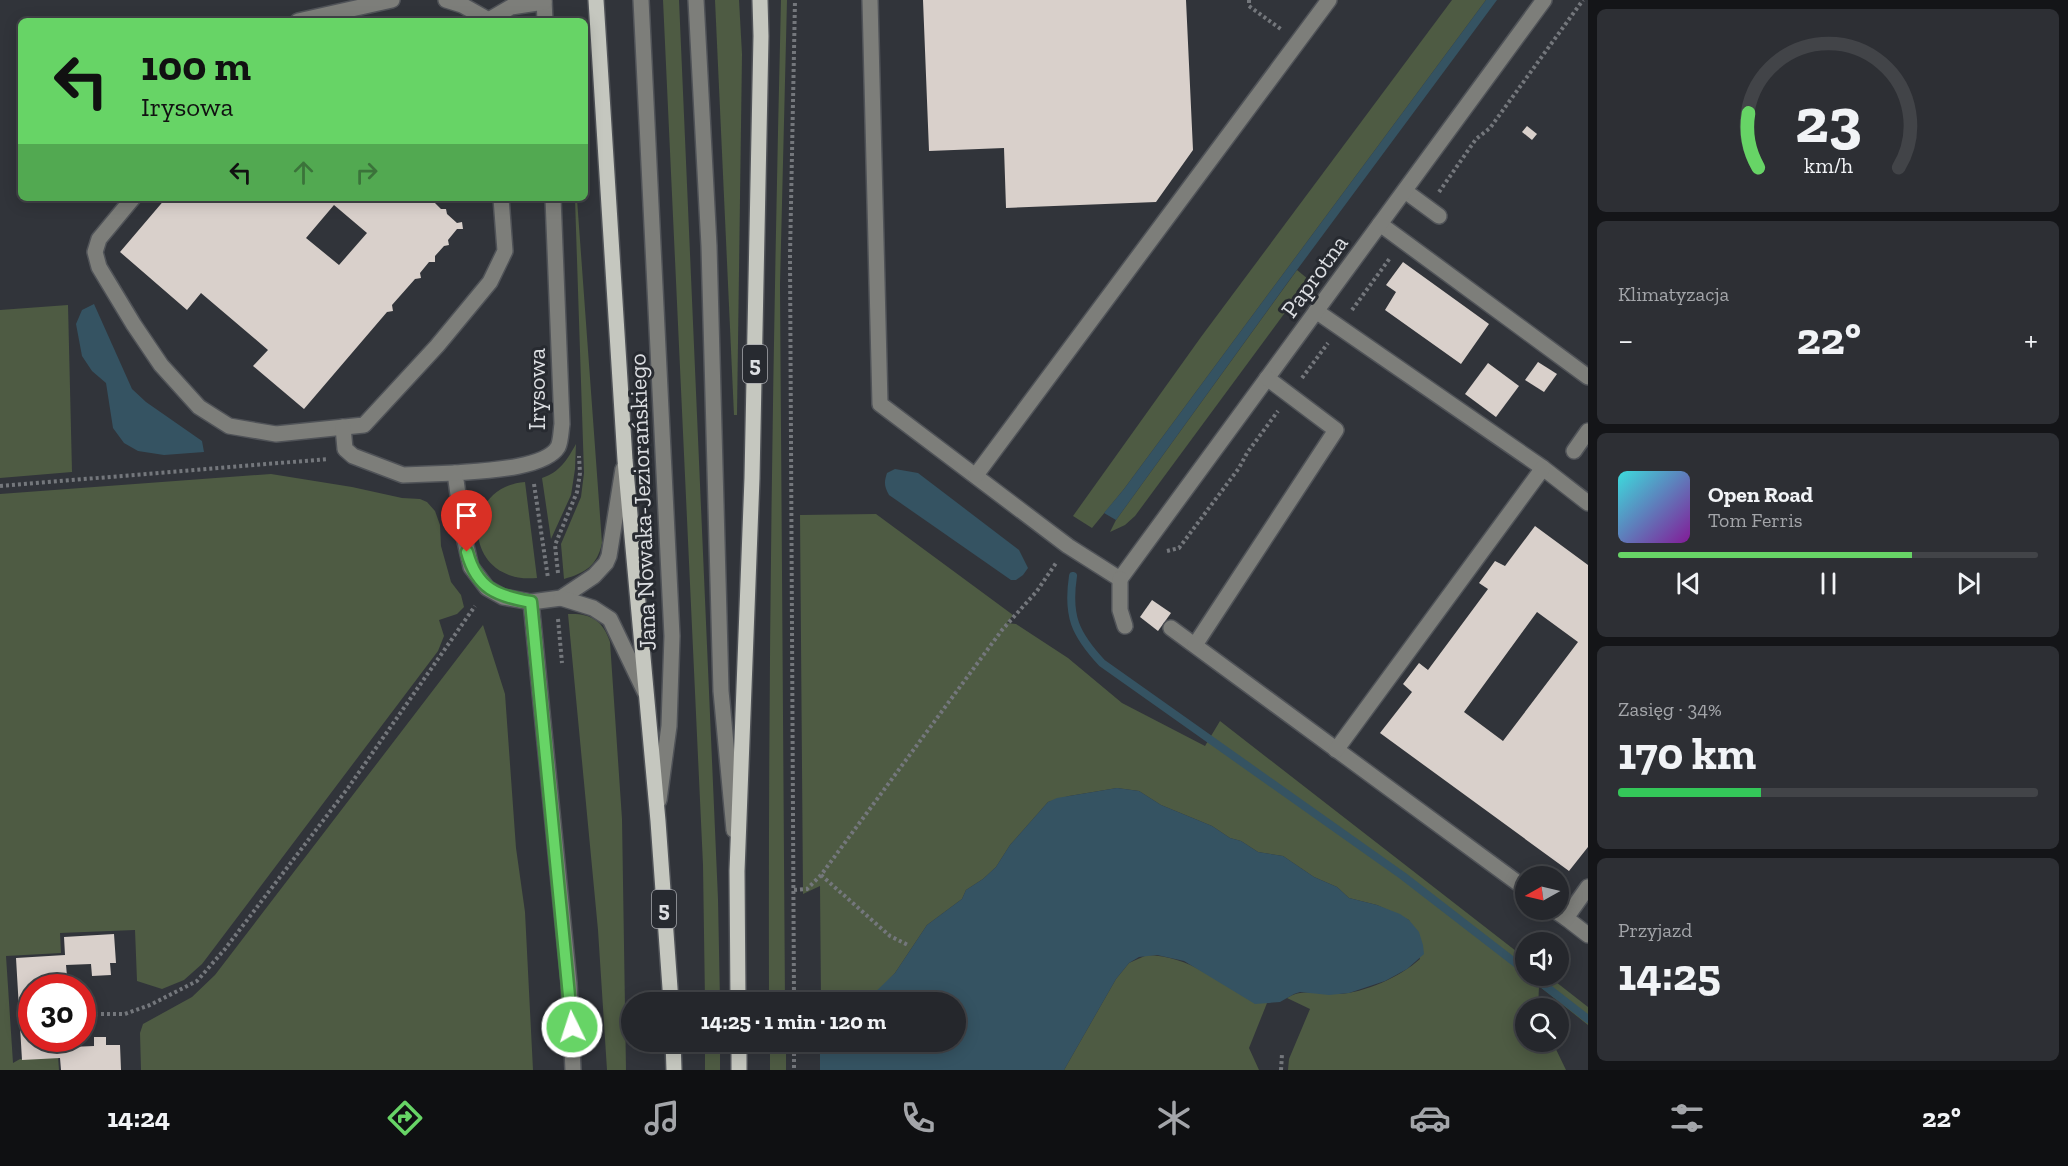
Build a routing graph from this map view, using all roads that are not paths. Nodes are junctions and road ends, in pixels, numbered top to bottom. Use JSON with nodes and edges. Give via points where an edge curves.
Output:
{"nodes":[{"id":1,"x":392,"y":0,"type":"edge"},
{"id":2,"x":446,"y":0,"type":"edge"},
{"id":3,"x":596,"y":0,"type":"edge"},
{"id":4,"x":641,"y":0,"type":"edge"},
{"id":5,"x":696,"y":0,"type":"edge"},
{"id":6,"x":760,"y":0,"type":"edge"},
{"id":7,"x":870,"y":0,"type":"edge"},
{"id":8,"x":1329,"y":0,"type":"edge"},
{"id":9,"x":1544,"y":0,"type":"edge"},
{"id":10,"x":544,"y":1,"type":"edge"},
{"id":11,"x":311,"y":18,"type":"edge"},
{"id":12,"x":484,"y":18,"type":"edge"},
{"id":13,"x":491,"y":18,"type":"edge"},
{"id":14,"x":545,"y":18,"type":"edge"},
{"id":15,"x":1404,"y":191,"type":"junction"},
{"id":16,"x":131,"y":201,"type":"edge"},
{"id":17,"x":501,"y":201,"type":"edge"},
{"id":18,"x":553,"y":201,"type":"edge"},
{"id":19,"x":1433,"y":212,"type":"road end"},
{"id":20,"x":1380,"y":224,"type":"junction"},
{"id":21,"x":1316,"y":311,"type":"junction"},
{"id":22,"x":1588,"y":377,"type":"edge"},
{"id":23,"x":1267,"y":378,"type":"junction"},
{"id":24,"x":343,"y":427,"type":"junction"},
{"id":25,"x":1588,"y":431,"type":"edge"},
{"id":26,"x":1574,"y":451,"type":"dead end"},
{"id":27,"x":625,"y":460,"type":"junction"},
{"id":28,"x":1543,"y":468,"type":"junction"},
{"id":29,"x":456,"y":473,"type":"junction"},
{"id":30,"x":976,"y":475,"type":"junction"},
{"id":31,"x":1588,"y":503,"type":"edge"},
{"id":32,"x":1120,"y":579,"type":"junction"},
{"id":33,"x":556,"y":598,"type":"junction"},
{"id":34,"x":531,"y":602,"type":"junction"},
{"id":35,"x":1125,"y":626,"type":"dead end"},
{"id":36,"x":1171,"y":628,"type":"dead end"},
{"id":37,"x":1195,"y":645,"type":"junction"},
{"id":38,"x":645,"y":692,"type":"junction"},
{"id":39,"x":1336,"y":750,"type":"junction"},
{"id":40,"x":657,"y":816,"type":"junction"},
{"id":41,"x":737,"y":872,"type":"junction"},
{"id":42,"x":1515,"y":881,"type":"edge"},
{"id":43,"x":1588,"y":887,"type":"edge"},
{"id":44,"x":1569,"y":905,"type":"edge"},
{"id":45,"x":1568,"y":920,"type":"edge"},
{"id":46,"x":1588,"y":935,"type":"edge"},
{"id":47,"x":670,"y":992,"type":"edge"},
{"id":48,"x":738,"y":992,"type":"edge"},
{"id":49,"x":673,"y":1052,"type":"edge"},
{"id":50,"x":739,"y":1052,"type":"edge"},
{"id":51,"x":573,"y":1070,"type":"edge"},
{"id":52,"x":674,"y":1070,"type":"edge"},
{"id":53,"x":739,"y":1070,"type":"edge"}],
"edges":[{"from":1,"to":11,"type":"street"},
{"from":2,"to":12,"type":"street"},
{"from":3,"to":27,"type":"main road","number":"5"},
{"from":4,"to":40,"type":"street","name":"Jana Nowaka-Jeziorańskiego","via":[[672,636],[669,726]]},
{"from":5,"to":41,"type":"street","via":[[709,246],[721,681]]},
{"from":6,"to":41,"type":"main road","number":"5","via":[[752,478]]},
{"from":7,"to":30,"type":"street","via":[[880,404]]},
{"from":8,"to":30,"type":"street"},
{"from":9,"to":15,"type":"street","name":"Paprotna"},
{"from":10,"to":13,"type":"street","via":[[511,7]]},
{"from":10,"to":14,"type":"street"},
{"from":15,"to":19,"type":"street"},
{"from":15,"to":20,"type":"street","name":"Paprotna"},
{"from":16,"to":24,"type":"street","via":[[99,239],[95,252],[99,267],[161,364],[199,407],[229,426],[276,434]]},
{"from":17,"to":24,"type":"street","via":[[505,251],[490,282],[364,425]]},
{"from":18,"to":29,"type":"street","name":"Irysowa","via":[[562,424],[558,446],[546,459]]},
{"from":20,"to":21,"type":"street","name":"Paprotna"},
{"from":20,"to":22,"type":"street","via":[[1492,300]]},
{"from":21,"to":23,"type":"street","name":"Paprotna"},
{"from":21,"to":28,"type":"street"},
{"from":23,"to":32,"type":"street","name":"Paprotna"},
{"from":23,"to":37,"type":"street","via":[[1336,430]]},
{"from":24,"to":29,"type":"street","name":"Irysowa","via":[[345,448],[352,456],[403,476]]},
{"from":25,"to":26,"type":"street"},
{"from":27,"to":33,"type":"street","via":[[606,563],[594,576]]},
{"from":27,"to":38,"type":"main road","number":"5"},
{"from":28,"to":31,"type":"street"},
{"from":28,"to":39,"type":"street"},
{"from":29,"to":34,"type":"street","via":[[471,567],[487,588],[503,597]]},
{"from":30,"to":32,"type":"street","via":[[1068,546]]},
{"from":32,"to":35,"type":"street","via":[[1120,610]]},
{"from":33,"to":34,"type":"street"},
{"from":33,"to":38,"type":"street","via":[[592,608],[610,619]]},
{"from":34,"to":51,"type":"street","via":[[569,982]]},
{"from":36,"to":37,"type":"street"},
{"from":37,"to":39,"type":"street"},
{"from":38,"to":40,"type":"main road","number":"5"},
{"from":39,"to":42,"type":"street"},
{"from":40,"to":47,"type":"main road","name":"Jana Nowaka-Jeziorańskiego","number":"5"},
{"from":41,"to":48,"type":"main road","number":"5"},
{"from":43,"to":44,"type":"street"},
{"from":45,"to":46,"type":"street"},
{"from":49,"to":52,"type":"main road"},
{"from":50,"to":53,"type":"main road"}]}
